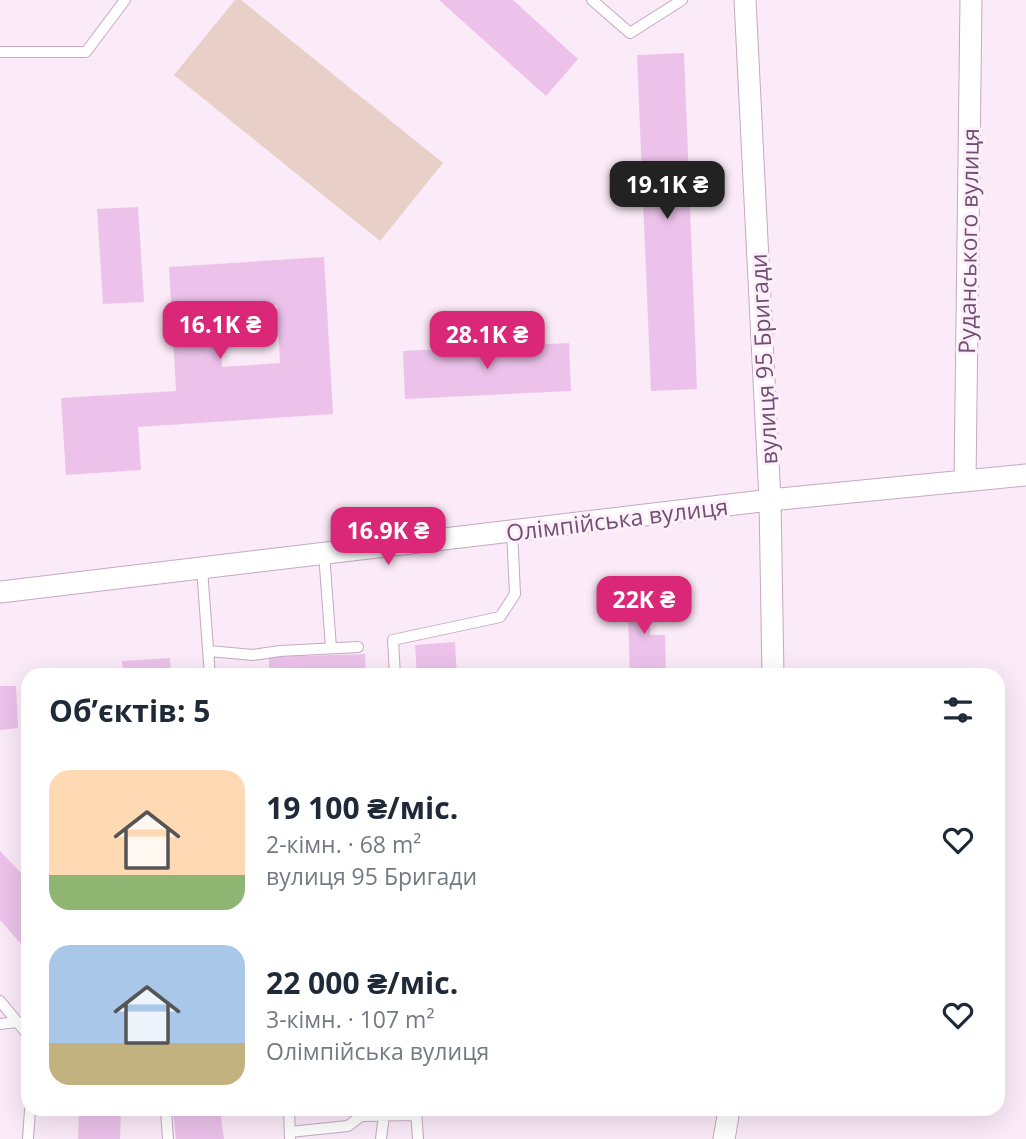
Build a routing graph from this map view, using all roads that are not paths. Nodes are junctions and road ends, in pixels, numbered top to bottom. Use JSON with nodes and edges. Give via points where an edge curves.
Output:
{"nodes":[{"id":1,"x":125,"y":0,"type":"edge"},
{"id":2,"x":592,"y":0,"type":"edge"},
{"id":3,"x":682,"y":0,"type":"edge"},
{"id":4,"x":745,"y":0,"type":"edge"},
{"id":5,"x":971,"y":0,"type":"edge"},
{"id":6,"x":0,"y":52,"type":"edge"},
{"id":7,"x":1026,"y":475,"type":"edge"},
{"id":8,"x":965,"y":481,"type":"junction"},
{"id":9,"x":770,"y":500,"type":"junction"},
{"id":10,"x":512,"y":531,"type":"junction"},
{"id":11,"x":324,"y":553,"type":"junction"},
{"id":12,"x":202,"y":569,"type":"junction"},
{"id":13,"x":0,"y":592,"type":"edge"},
{"id":14,"x":358,"y":647,"type":"dead end"},
{"id":15,"x":331,"y":648,"type":"junction"},
{"id":16,"x":209,"y":651,"type":"junction"},
{"id":17,"x":210,"y":668,"type":"edge"},
{"id":18,"x":395,"y":668,"type":"edge"},
{"id":19,"x":773,"y":668,"type":"edge"},
{"id":20,"x":0,"y":1001,"type":"edge"},
{"id":21,"x":18,"y":1022,"type":"junction"},
{"id":22,"x":0,"y":1024,"type":"edge"},
{"id":23,"x":21,"y":1026,"type":"edge"},
{"id":24,"x":30,"y":1116,"type":"edge"},
{"id":25,"x":166,"y":1116,"type":"edge"},
{"id":26,"x":289,"y":1116,"type":"edge"},
{"id":27,"x":361,"y":1116,"type":"edge"},
{"id":28,"x":384,"y":1116,"type":"edge"},
{"id":29,"x":416,"y":1116,"type":"edge"},
{"id":30,"x":728,"y":1116,"type":"edge"},
{"id":31,"x":290,"y":1136,"type":"edge"},
{"id":32,"x":28,"y":1139,"type":"edge"},
{"id":33,"x":168,"y":1139,"type":"edge"},
{"id":34,"x":381,"y":1139,"type":"edge"},
{"id":35,"x":418,"y":1139,"type":"edge"},
{"id":36,"x":724,"y":1139,"type":"edge"}],
"edges":[{"from":1,"to":6,"type":"lane","via":[[86,52]]},
{"from":2,"to":3,"type":"lane","via":[[630,33]]},
{"from":4,"to":9,"type":"street","name":"вулиця 95 Бригади"},
{"from":5,"to":8,"type":"street","name":"Руданського вулиця"},
{"from":7,"to":8,"type":"street","name":"Олімпійська вулиця"},
{"from":8,"to":9,"type":"street","name":"Олімпійська вулиця"},
{"from":9,"to":10,"type":"street","name":"Олімпійська вулиця"},
{"from":9,"to":19,"type":"street","name":"вулиця 95 Бригади"},
{"from":10,"to":11,"type":"street","name":"Олімпійська вулиця"},
{"from":10,"to":18,"type":"lane","via":[[515,594],[499,617],[393,640]]},
{"from":11,"to":12,"type":"street","name":"Олімпійська вулиця"},
{"from":11,"to":15,"type":"lane"},
{"from":12,"to":13,"type":"street","name":"Олімпійська вулиця"},
{"from":12,"to":16,"type":"lane"},
{"from":14,"to":15,"type":"lane"},
{"from":15,"to":16,"type":"lane","via":[[253,656]]},
{"from":16,"to":17,"type":"lane"},
{"from":20,"to":21,"type":"lane"},
{"from":21,"to":22,"type":"lane"},
{"from":21,"to":23,"type":"lane"},
{"from":24,"to":32,"type":"lane"},
{"from":25,"to":33,"type":"lane"},
{"from":26,"to":31,"type":"lane"},
{"from":27,"to":31,"type":"lane","via":[[348,1126]]},
{"from":28,"to":34,"type":"lane"},
{"from":29,"to":35,"type":"lane"},
{"from":30,"to":36,"type":"street"}]}
